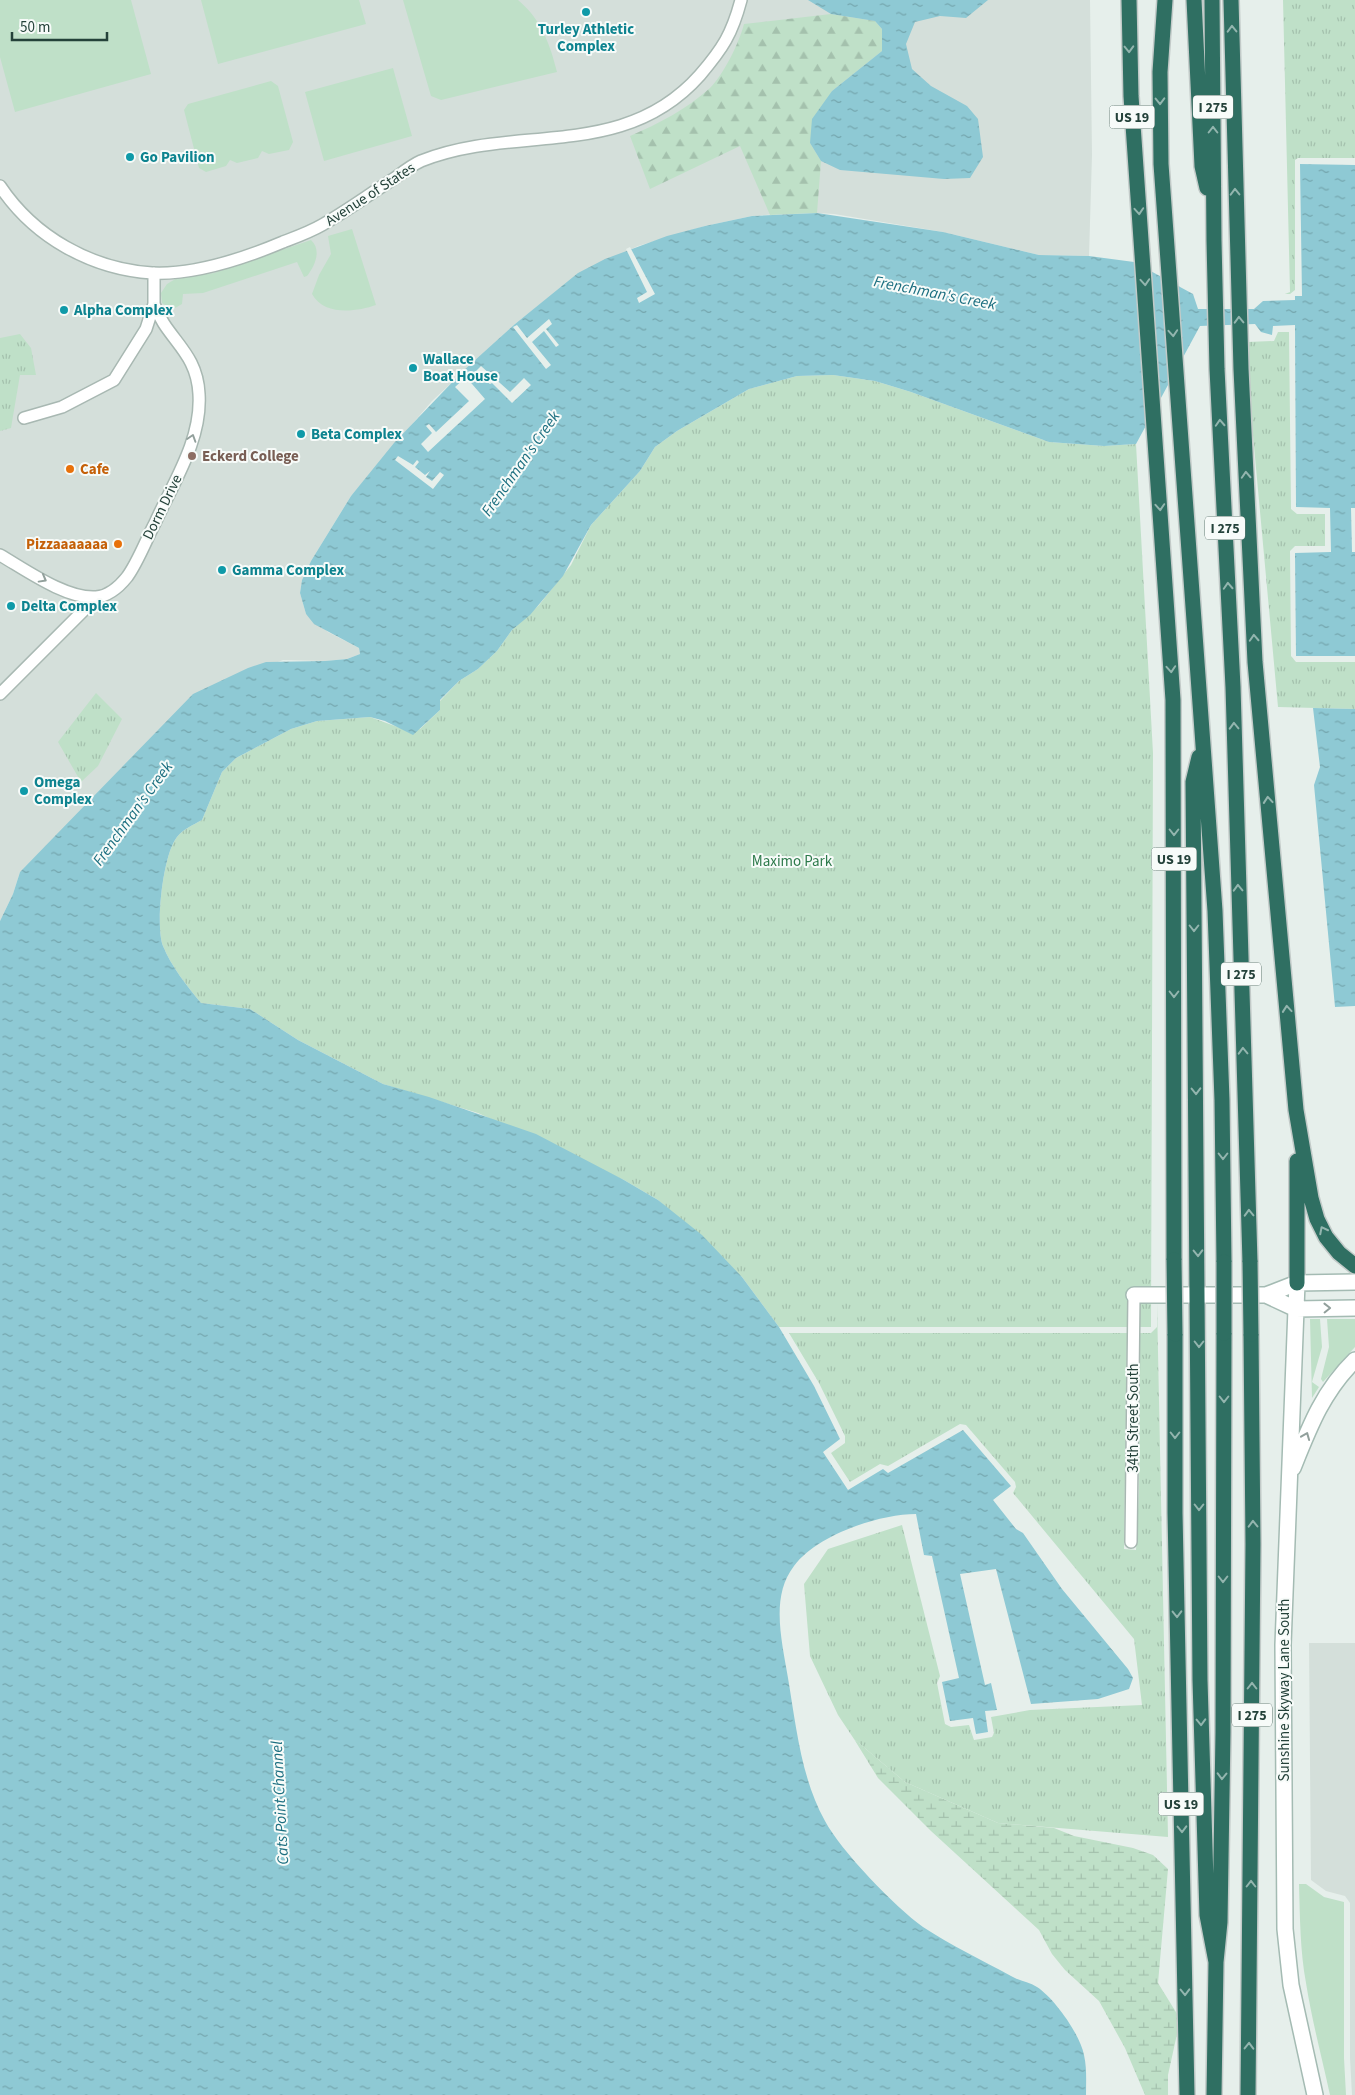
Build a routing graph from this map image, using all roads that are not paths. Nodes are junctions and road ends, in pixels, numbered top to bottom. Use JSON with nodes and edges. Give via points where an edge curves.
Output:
{"nodes":[{"id":1,"x":741,"y":0,"type":"edge"},
{"id":2,"x":1129,"y":0,"type":"edge"},
{"id":3,"x":1165,"y":0,"type":"edge"},
{"id":4,"x":1194,"y":0,"type":"edge"},
{"id":5,"x":1212,"y":0,"type":"edge"},
{"id":6,"x":1231,"y":0,"type":"edge"},
{"id":7,"x":0,"y":186,"type":"edge"},
{"id":8,"x":4,"y":203,"type":"edge"},
{"id":9,"x":1213,"y":214,"type":"junction"},
{"id":10,"x":154,"y":273,"type":"junction"},
{"id":11,"x":154,"y":304,"type":"junction"},
{"id":12,"x":24,"y":418,"type":"dead end"},
{"id":13,"x":0,"y":555,"type":"edge"},
{"id":14,"x":97,"y":597,"type":"junction"},
{"id":15,"x":0,"y":694,"type":"edge"},
{"id":16,"x":1203,"y":741,"type":"junction"},
{"id":17,"x":1296,"y":1110,"type":"junction"},
{"id":18,"x":1355,"y":1266,"type":"edge"},
{"id":19,"x":1355,"y":1282,"type":"edge"},
{"id":20,"x":1297,"y":1283,"type":"junction"},
{"id":21,"x":1134,"y":1295,"type":"joint"},
{"id":22,"x":1199,"y":1295,"type":"junction"},
{"id":23,"x":1266,"y":1295,"type":"junction"},
{"id":24,"x":1355,"y":1308,"type":"edge"},
{"id":25,"x":1296,"y":1309,"type":"junction"},
{"id":26,"x":1355,"y":1360,"type":"edge"},
{"id":27,"x":1288,"y":1482,"type":"junction"},
{"id":28,"x":1130,"y":1542,"type":"dead end"},
{"id":29,"x":1216,"y":1962,"type":"junction"},
{"id":30,"x":1187,"y":2095,"type":"edge"},
{"id":31,"x":1214,"y":2095,"type":"edge"},
{"id":32,"x":1248,"y":2095,"type":"edge"},
{"id":33,"x":1315,"y":2095,"type":"edge"}],
"edges":[{"from":1,"to":10,"type":"street","name":"Avenue of States","via":[[733,30],[714,58],[686,90],[660,109],[597,133],[442,154],[418,162],[320,227],[262,252],[202,268]]},
{"from":2,"to":30,"type":"highway","number":"US 19","one_way":true,"bridge":true,"via":[[1131,96],[1173,700],[1175,1513]]},
{"from":3,"to":16,"type":"highway","number":"I 275","one_way":true,"via":[[1160,72],[1165,232]]},
{"from":4,"to":9,"type":"highway","via":[[1202,166]]},
{"from":9,"to":5,"type":"highway","number":"I 275","one_way":true},
{"from":17,"to":6,"type":"highway","one_way":true,"via":[[1255,662],[1236,241]]},
{"from":7,"to":8,"type":"street","name":"Avenue of States"},
{"from":8,"to":10,"type":"street","name":"Avenue of States","via":[[59,245],[118,268]]},
{"from":32,"to":9,"type":"highway","number":"I 275","one_way":true,"bridge":true,"via":[[1253,1554],[1250,1262],[1233,687]]},
{"from":10,"to":11,"type":"street"},
{"from":11,"to":12,"type":"street","via":[[146,329],[114,380],[62,407]]},
{"from":14,"to":11,"type":"street","name":"Dorm Drive","one_way":true,"via":[[109,594],[127,576],[181,470],[194,434],[199,396],[195,370],[188,354],[158,316]]},
{"from":13,"to":14,"type":"street","one_way":true,"via":[[79,597]]},
{"from":14,"to":15,"type":"street","name":"Dorm Drive"},
{"from":16,"to":22,"type":"highway","one_way":true,"via":[[1193,782]]},
{"from":16,"to":29,"type":"highway","number":"I 275","one_way":true,"bridge":true,"via":[[1215,911],[1224,1262],[1223,1732],[1220,1922]]},
{"from":18,"to":17,"type":"highway","one_way":true,"via":[[1331,1243],[1317,1220]]},
{"from":17,"to":20,"type":"highway"},
{"from":19,"to":20,"type":"street"},
{"from":20,"to":23,"type":"street"},
{"from":20,"to":25,"type":"street","name":"Sunshine Skyway Lane South"},
{"from":21,"to":22,"type":"street"},
{"from":21,"to":28,"type":"street","name":"34th Street South"},
{"from":22,"to":23,"type":"street"},
{"from":22,"to":29,"type":"highway","one_way":true,"via":[[1200,1690],[1207,1915]]},
{"from":23,"to":25,"type":"street"},
{"from":25,"to":24,"type":"street","one_way":true},
{"from":25,"to":27,"type":"street","name":"Sunshine Skyway Lane South"},
{"from":27,"to":26,"type":"street","one_way":true,"via":[[1317,1410],[1335,1382]]},
{"from":27,"to":33,"type":"street","name":"Sunshine Skyway Lane South","via":[[1283,1645],[1285,1928],[1291,1985]]},
{"from":29,"to":31,"type":"highway","number":"I 275"}]}
